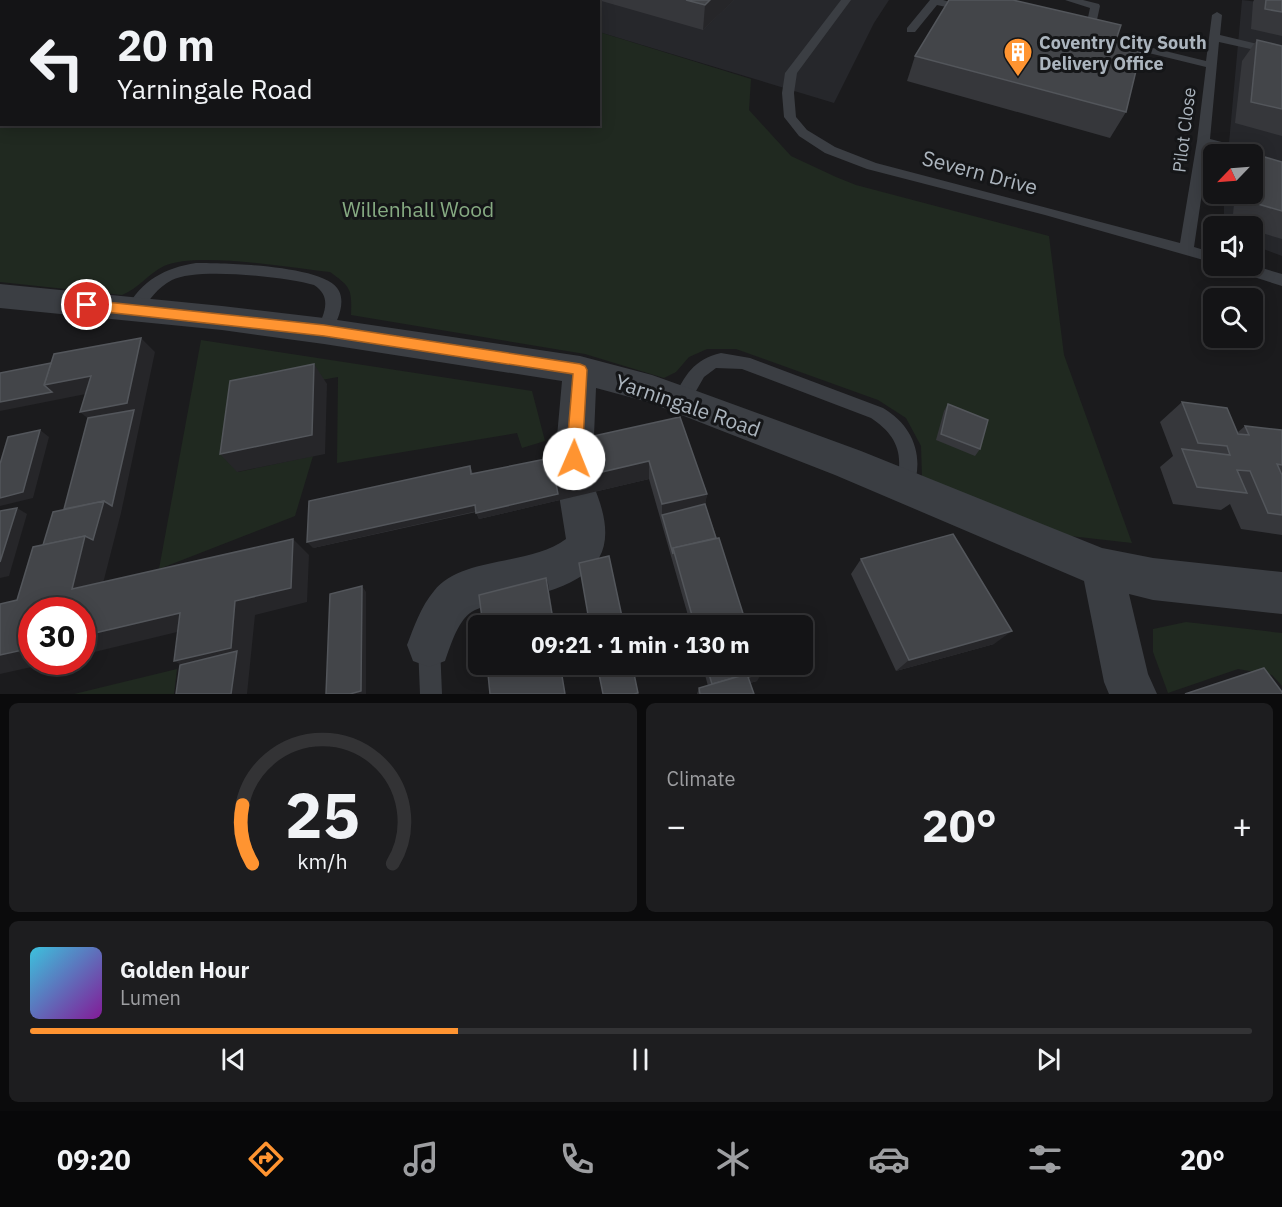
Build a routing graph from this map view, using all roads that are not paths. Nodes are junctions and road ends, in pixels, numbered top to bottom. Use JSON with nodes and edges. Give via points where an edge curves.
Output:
{"nodes":[{"id":1,"x":846,"y":0,"type":"edge"},
{"id":2,"x":1070,"y":0,"type":"edge"},
{"id":3,"x":934,"y":1,"type":"edge"},
{"id":4,"x":981,"y":12,"type":"edge"},
{"id":5,"x":1217,"y":15,"type":"dead end"},
{"id":6,"x":911,"y":30,"type":"dead end"},
{"id":7,"x":1214,"y":37,"type":"junction"},
{"id":8,"x":1282,"y":53,"type":"edge"},
{"id":9,"x":1210,"y":64,"type":"junction"},
{"id":10,"x":1203,"y":141,"type":"junction"},
{"id":11,"x":1214,"y":144,"type":"edge"},
{"id":12,"x":1186,"y":249,"type":"junction"},
{"id":13,"x":1203,"y":254,"type":"edge"},
{"id":14,"x":1263,"y":274,"type":"edge"},
{"id":15,"x":1282,"y":280,"type":"edge"},
{"id":16,"x":5,"y":303,"type":"edge"},
{"id":17,"x":134,"y":309,"type":"junction"},
{"id":18,"x":324,"y":331,"type":"junction"},
{"id":19,"x":580,"y":370,"type":"junction"},
{"id":20,"x":682,"y":400,"type":"junction"},
{"id":21,"x":904,"y":487,"type":"junction"},
{"id":22,"x":1102,"y":568,"type":"junction"},
{"id":23,"x":1282,"y":593,"type":"edge"},
{"id":24,"x":429,"y":645,"type":"joint"},
{"id":25,"x":431,"y":694,"type":"edge"},
{"id":26,"x":1134,"y":694,"type":"edge"}],
"edges":[{"from":1,"to":12,"type":"lane","name":"Severn Drive","via":[[791,73],[790,117],[803,133],[830,150],[872,166]]},
{"from":2,"to":9,"type":"lane","via":[[1095,6],[1096,38]]},
{"from":3,"to":4,"type":"lane"},
{"from":3,"to":6,"type":"lane"},
{"from":5,"to":7,"type":"lane","name":"Pilot Close"},
{"from":7,"to":8,"type":"lane"},
{"from":7,"to":9,"type":"lane","name":"Pilot Close"},
{"from":9,"to":10,"type":"lane","name":"Pilot Close"},
{"from":10,"to":11,"type":"lane"},
{"from":10,"to":12,"type":"lane","name":"Pilot Close"},
{"from":12,"to":13,"type":"lane","name":"Severn Drive"},
{"from":14,"to":15,"type":"lane"},
{"from":16,"to":17,"type":"street","name":"Yarningale Road"},
{"from":17,"to":18,"type":"street","name":"Yarningale Road"},
{"from":17,"to":18,"type":"lane","via":[[157,282],[191,268],[309,278],[327,284],[334,296]]},
{"from":18,"to":19,"type":"street","name":"Yarningale Road"},
{"from":19,"to":20,"type":"street","name":"Yarningale Road"},
{"from":19,"to":24,"type":"street","via":[[576,477],[586,542],[579,555],[560,567],[461,594],[447,606]]},
{"from":20,"to":21,"type":"street","name":"Yarningale Road"},
{"from":20,"to":21,"type":"lane","via":[[699,369],[727,359],[877,413],[895,425],[906,444],[910,465]]},
{"from":21,"to":22,"type":"street","name":"Yarningale Road"},
{"from":22,"to":23,"type":"street","name":"Yarningale Road","via":[[1153,579]]},
{"from":22,"to":26,"type":"street","via":[[1127,682]]},
{"from":24,"to":25,"type":"lane"}]}
